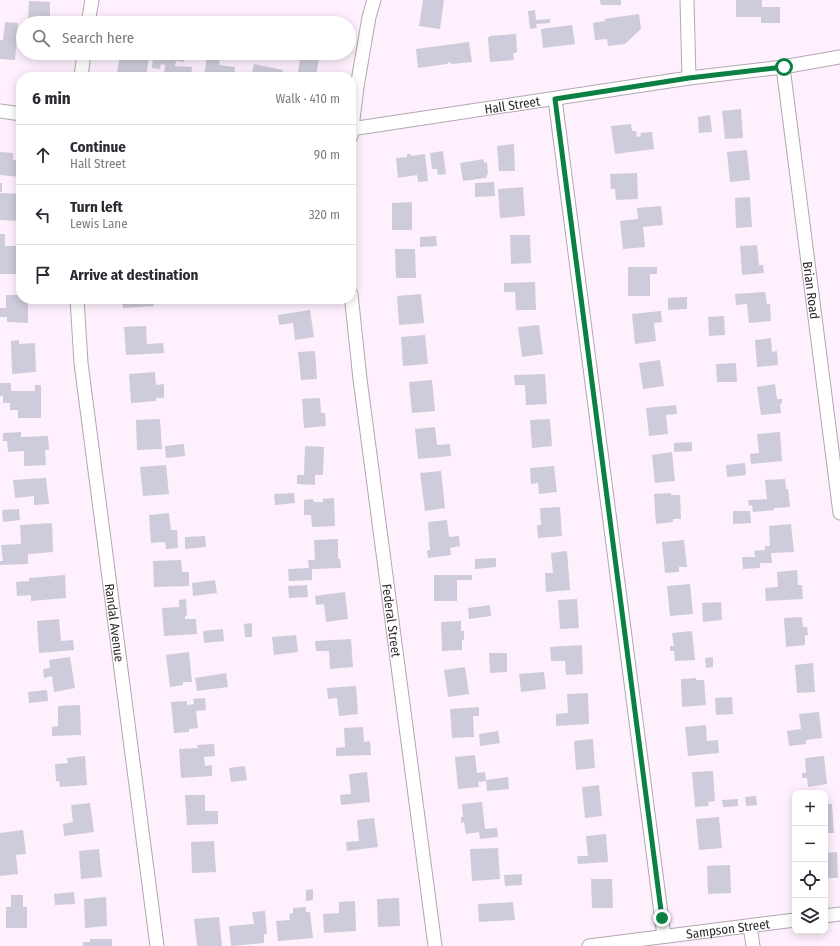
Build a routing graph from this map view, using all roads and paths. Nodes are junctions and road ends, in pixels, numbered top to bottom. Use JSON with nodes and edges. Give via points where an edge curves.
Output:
{"nodes":[{"id":1,"x":92,"y":0,"type":"edge"},
{"id":2,"x":374,"y":0,"type":"edge"},
{"id":3,"x":687,"y":0,"type":"edge"},
{"id":4,"x":89,"y":16,"type":"edge"},
{"id":5,"x":840,"y":57,"type":"edge"},
{"id":6,"x":83,"y":60,"type":"edge"},
{"id":7,"x":784,"y":67,"type":"junction"},
{"id":8,"x":82,"y":72,"type":"edge"},
{"id":9,"x":689,"y":78,"type":"junction"},
{"id":10,"x":356,"y":94,"type":"edge"},
{"id":11,"x":555,"y":99,"type":"junction"},
{"id":12,"x":0,"y":111,"type":"edge"},
{"id":13,"x":16,"y":113,"type":"edge"},
{"id":14,"x":356,"y":128,"type":"edge"},
{"id":15,"x":77,"y":304,"type":"edge"},
{"id":16,"x":352,"y":304,"type":"edge"},
{"id":17,"x":840,"y":514,"type":"edge"},
{"id":18,"x":840,"y":914,"type":"edge"},
{"id":19,"x":828,"y":916,"type":"edge"},
{"id":20,"x":792,"y":920,"type":"edge"},
{"id":21,"x":750,"y":926,"type":"junction"},
{"id":22,"x":664,"y":936,"type":"junction"},
{"id":23,"x":157,"y":946,"type":"edge"},
{"id":24,"x":435,"y":946,"type":"edge"},
{"id":25,"x":589,"y":946,"type":"edge"},
{"id":26,"x":753,"y":946,"type":"edge"}],
"edges":[{"from":1,"to":4,"type":"street"},
{"from":2,"to":10,"type":"street"},
{"from":3,"to":9,"type":"street"},
{"from":5,"to":7,"type":"street","name":"Hall Street"},
{"from":6,"to":8,"type":"street"},
{"from":7,"to":9,"type":"street","name":"Hall Street"},
{"from":7,"to":17,"type":"street","name":"Brian Road"},
{"from":9,"to":11,"type":"street","name":"Hall Street"},
{"from":11,"to":14,"type":"street","name":"Hall Street"},
{"from":11,"to":22,"type":"street"},
{"from":12,"to":13,"type":"street"},
{"from":15,"to":23,"type":"street","name":"Randal Avenue","via":[[81,363]]},
{"from":16,"to":24,"type":"street","name":"Federal Street"},
{"from":18,"to":19,"type":"street"},
{"from":20,"to":21,"type":"street","name":"Sampson Street"},
{"from":21,"to":22,"type":"street","name":"Sampson Street"},
{"from":21,"to":26,"type":"street"},
{"from":22,"to":25,"type":"street","name":"Sampson Street"}]}
